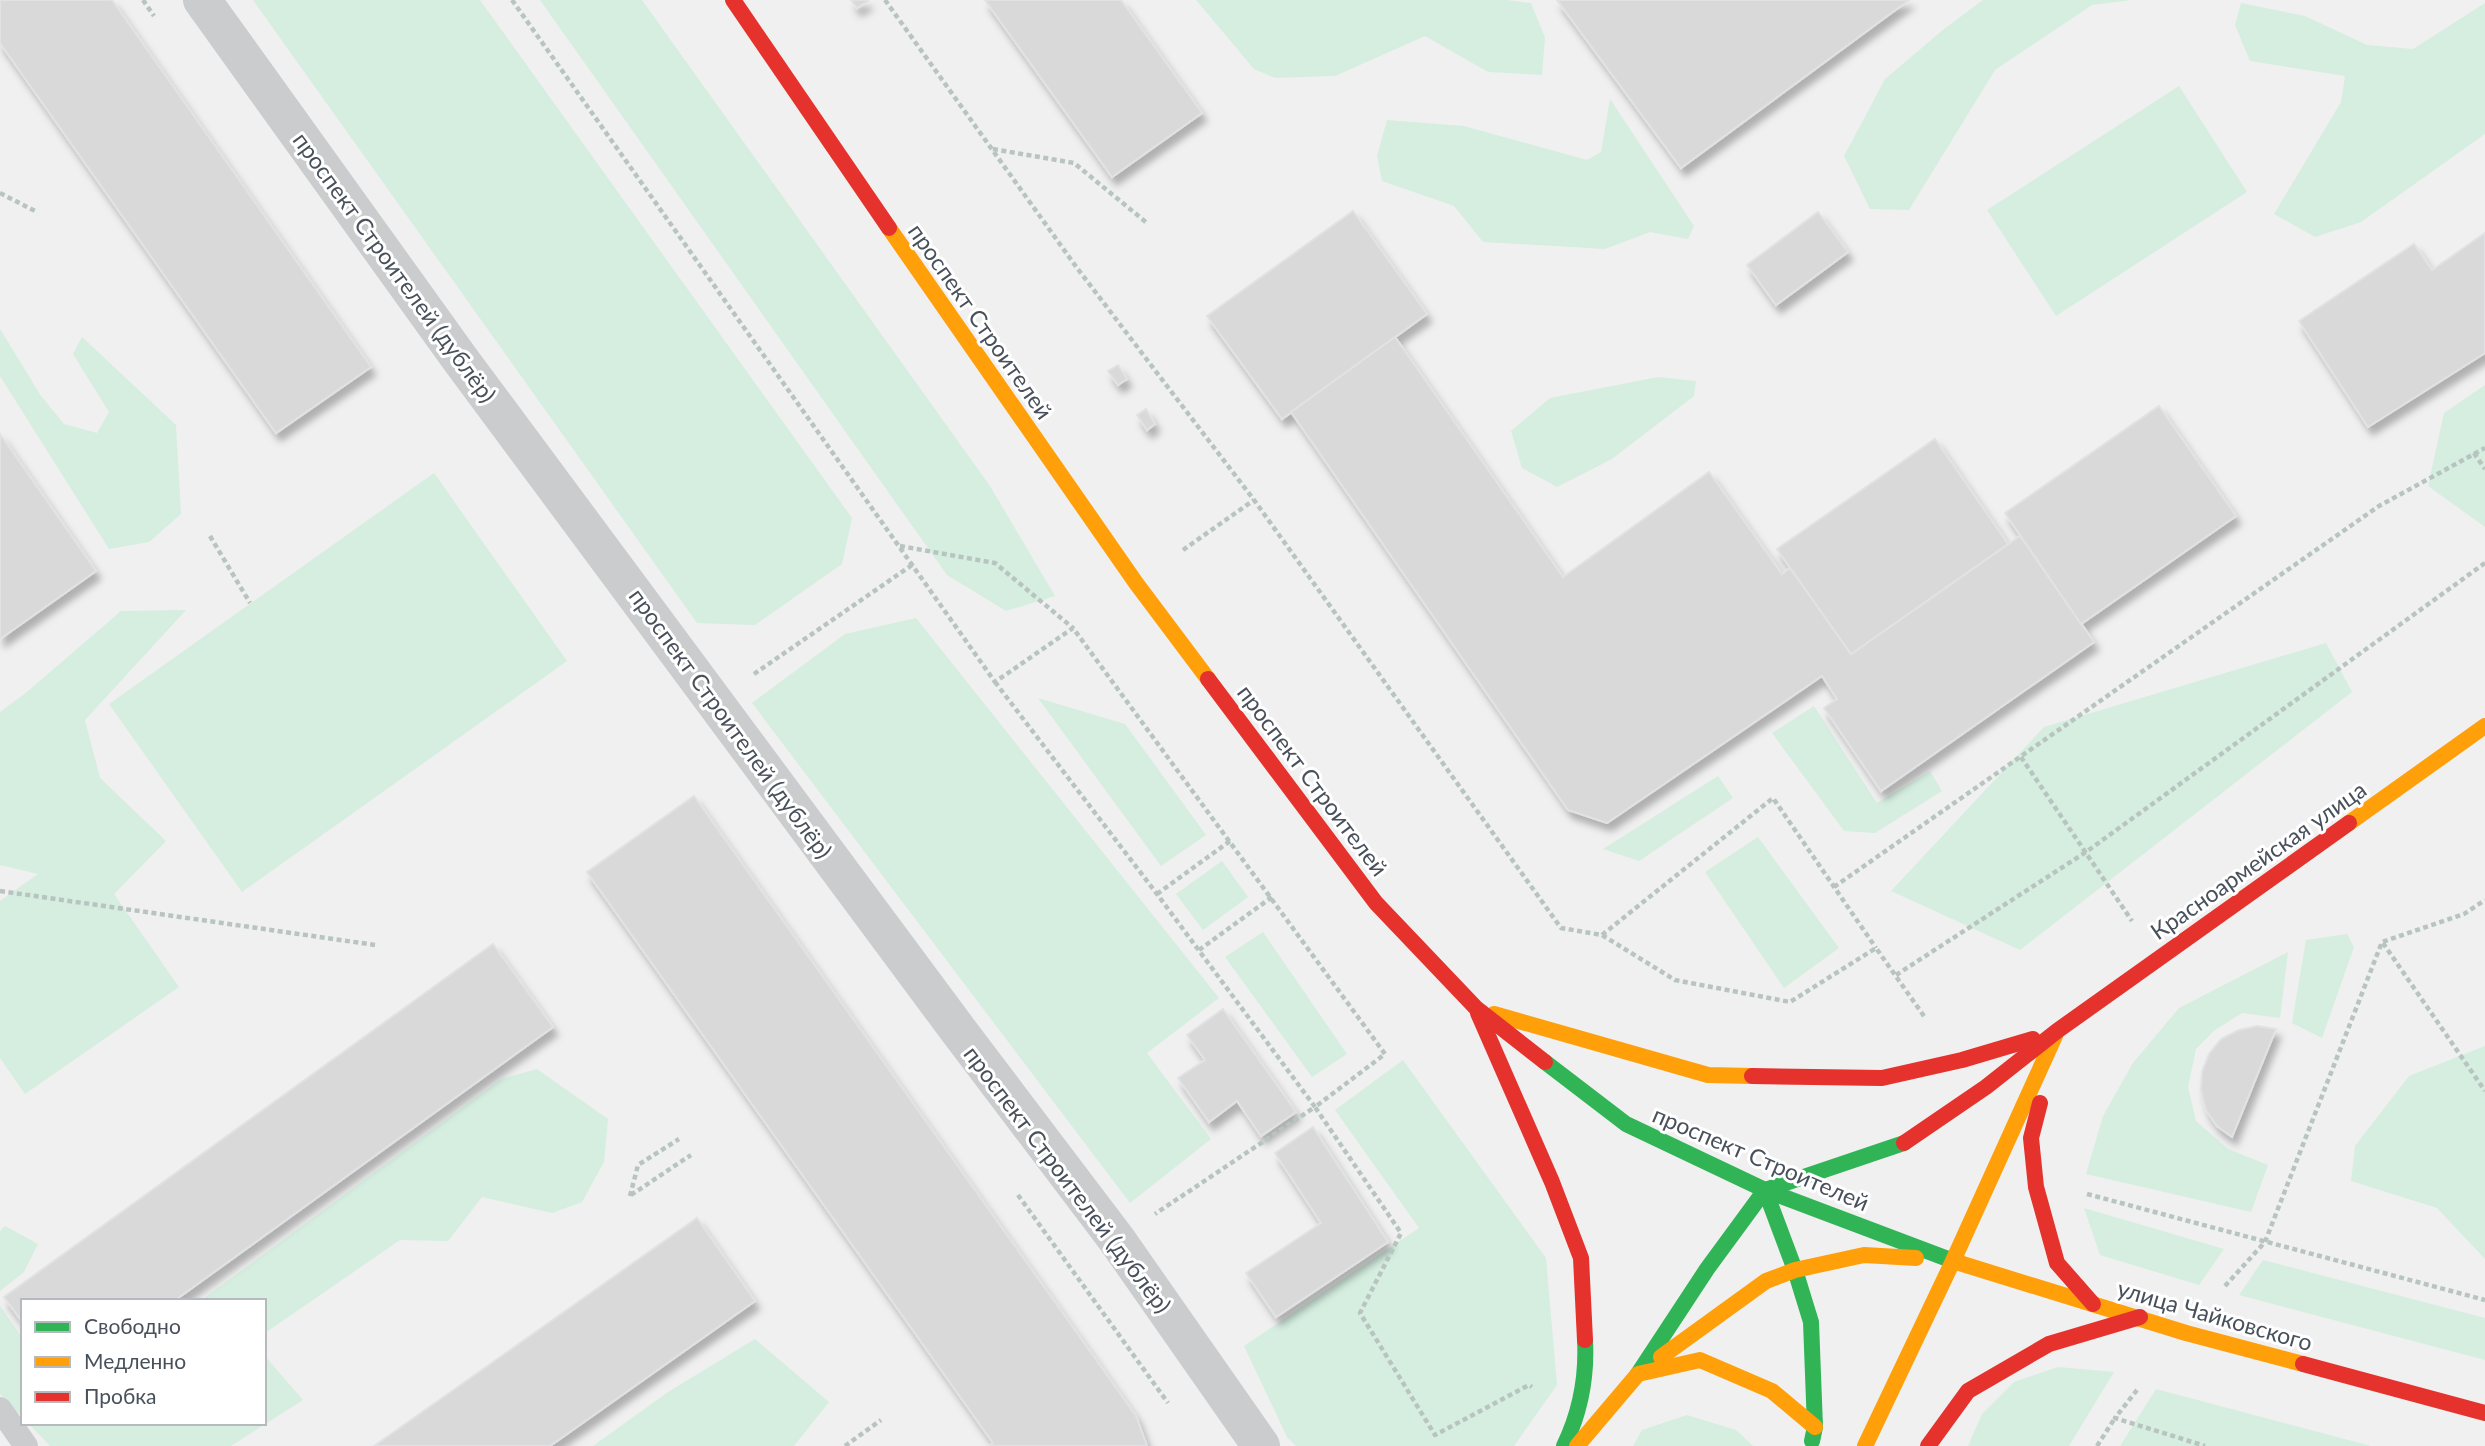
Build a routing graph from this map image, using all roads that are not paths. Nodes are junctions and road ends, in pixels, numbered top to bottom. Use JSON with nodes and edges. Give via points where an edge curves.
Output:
{"nodes":[{"id":1,"x":202,"y":0,"type":"edge"},
{"id":2,"x":733,"y":0,"type":"edge"},
{"id":3,"x":2485,"y":726,"type":"edge"},
{"id":4,"x":1476,"y":1008,"type":"junction"},
{"id":5,"x":2057,"y":1031,"type":"junction"},
{"id":6,"x":1765,"y":1190,"type":"junction"},
{"id":7,"x":1953,"y":1261,"type":"junction"},
{"id":8,"x":1796,"y":1270,"type":"junction"},
{"id":9,"x":2093,"y":1304,"type":"junction"},
{"id":10,"x":2140,"y":1317,"type":"junction"},
{"id":11,"x":1638,"y":1374,"type":"junction"},
{"id":12,"x":0,"y":1409,"type":"edge"},
{"id":13,"x":2485,"y":1413,"type":"edge"},
{"id":14,"x":1815,"y":1427,"type":"junction"},
{"id":15,"x":26,"y":1446,"type":"edge"},
{"id":16,"x":1261,"y":1446,"type":"edge"},
{"id":17,"x":1564,"y":1446,"type":"edge"},
{"id":18,"x":1577,"y":1446,"type":"edge"},
{"id":19,"x":1811,"y":1446,"type":"edge"},
{"id":20,"x":1864,"y":1446,"type":"edge"},
{"id":21,"x":1928,"y":1446,"type":"edge"}],
"edges":[{"from":1,"to":16,"type":"street","name":"проспект Строителей (дублёр)","via":[[460,359],[1117,1240]]},
{"from":2,"to":4,"type":"street","name":"проспект Строителей","via":[[1136,583],[1376,903]]},
{"from":3,"to":5,"type":"street","name":"Красноармейская улица"},
{"from":4,"to":5,"type":"street","via":[[1708,1075],[1882,1077],[1986,1054]]},
{"from":4,"to":6,"type":"street","name":"проспект Строителей","via":[[1626,1124]]},
{"from":4,"to":17,"type":"street","via":[[1581,1258],[1587,1368]]},
{"from":5,"to":6,"type":"street","via":[[1906,1142]]},
{"from":5,"to":7,"type":"street"},
{"from":5,"to":9,"type":"street","name":"улица Чайковского","via":[[2031,1138],[2036,1187],[2057,1263]]},
{"from":6,"to":7,"type":"street","name":"проспект Строителей"},
{"from":6,"to":8,"type":"street"},
{"from":6,"to":11,"type":"street"},
{"from":7,"to":8,"type":"street","via":[[1864,1255]]},
{"from":7,"to":9,"type":"street","name":"проспект Строителей"},
{"from":7,"to":20,"type":"street"},
{"from":8,"to":11,"type":"street","via":[[1766,1281]]},
{"from":8,"to":14,"type":"street","via":[[1811,1322]]},
{"from":9,"to":10,"type":"street","name":"улица Чайковского"},
{"from":10,"to":13,"type":"street","name":"улица Чайковского"},
{"from":10,"to":21,"type":"street","via":[[2049,1344],[1968,1391]]},
{"from":11,"to":14,"type":"street","via":[[1700,1360],[1773,1391]]},
{"from":11,"to":18,"type":"street"},
{"from":12,"to":15,"type":"lane"},
{"from":14,"to":19,"type":"street"}]}
